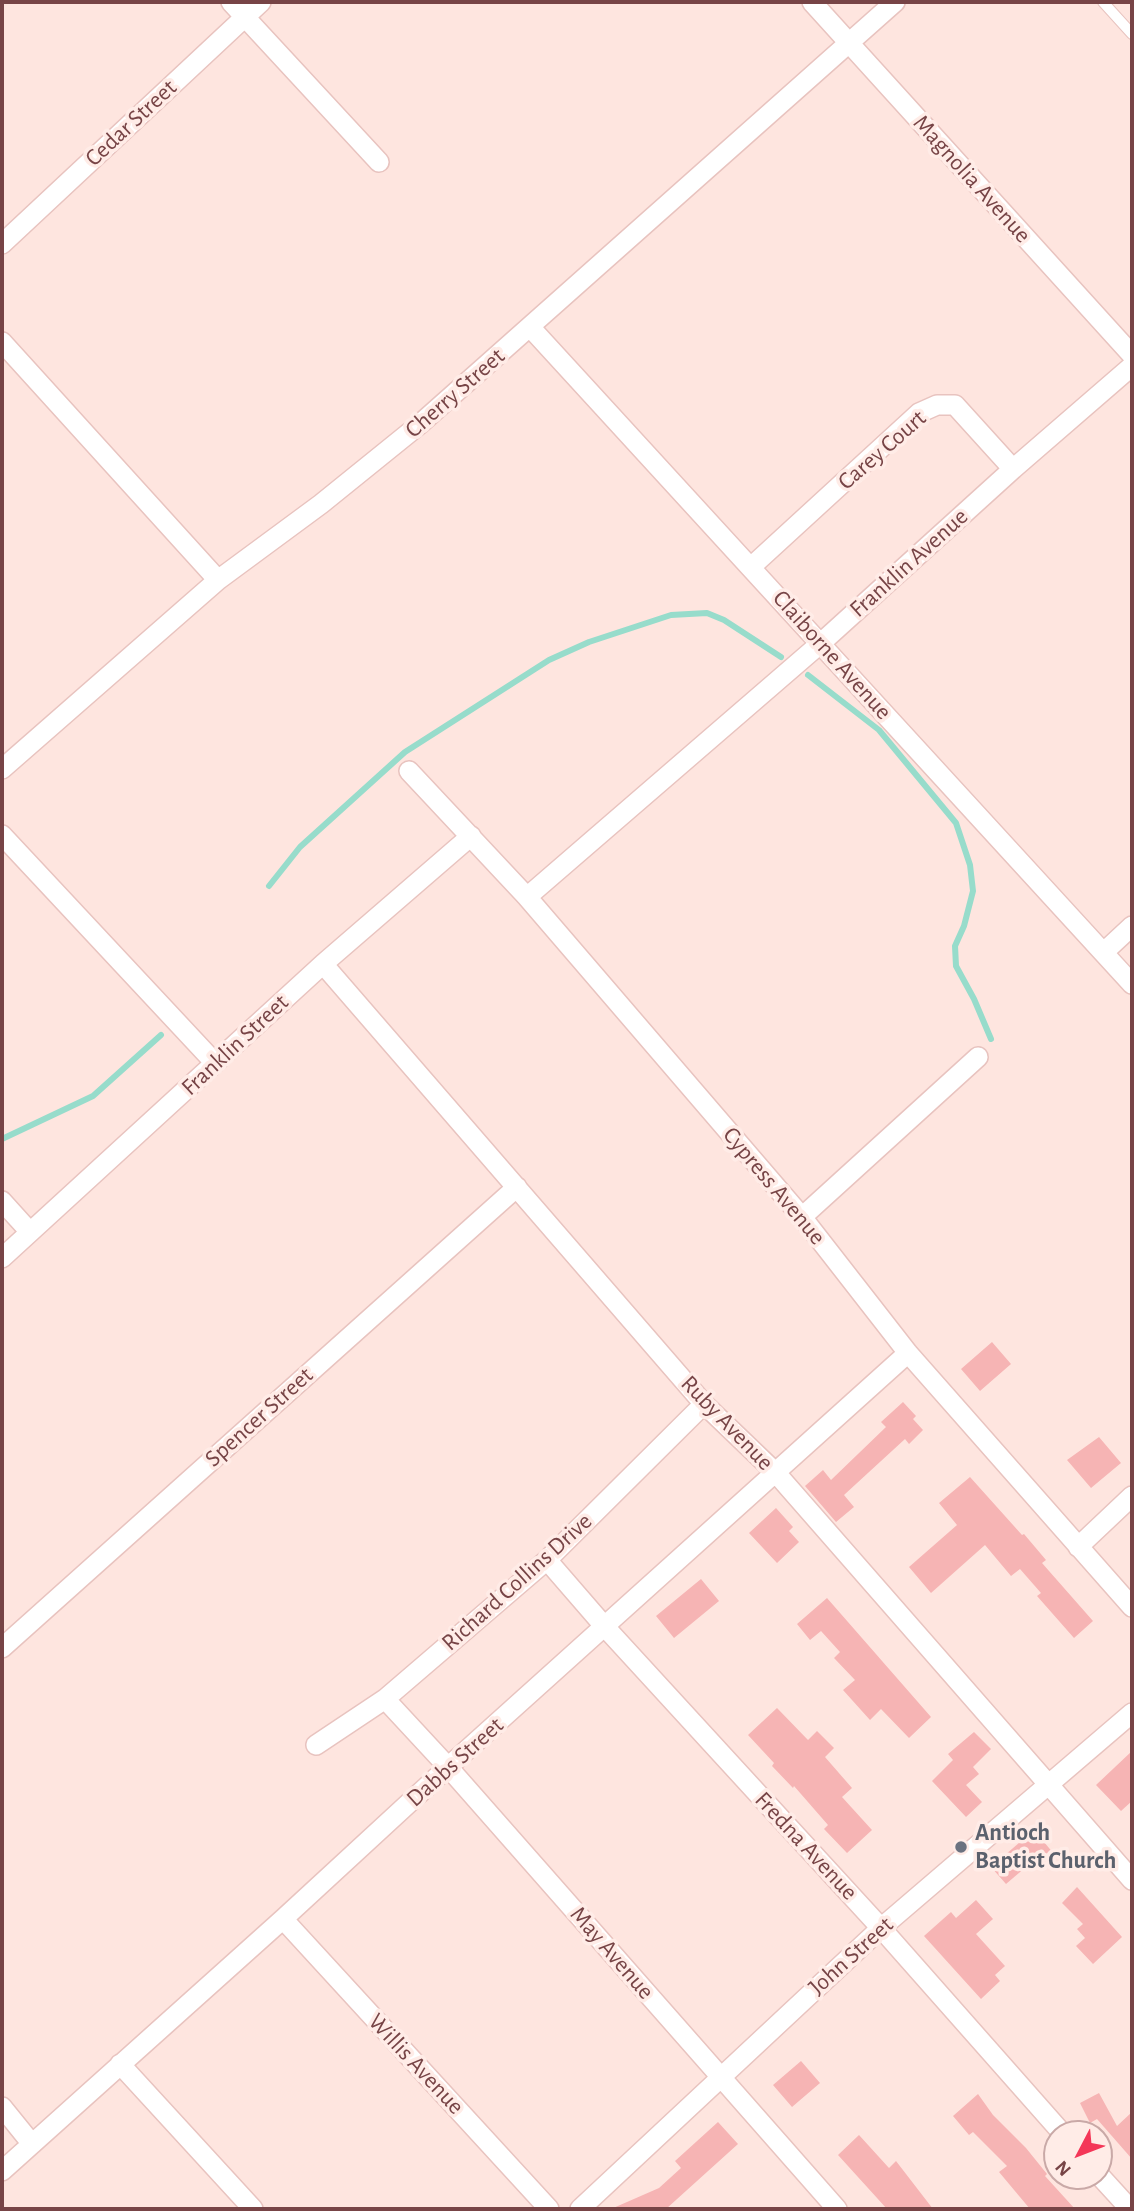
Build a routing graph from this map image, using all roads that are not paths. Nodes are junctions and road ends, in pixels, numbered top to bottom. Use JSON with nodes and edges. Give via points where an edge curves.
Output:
{"nodes":[{"id":1,"x":231,"y":2,"type":"edge"},
{"id":2,"x":261,"y":2,"type":"edge"},
{"id":3,"x":812,"y":2,"type":"edge"},
{"id":4,"x":895,"y":2,"type":"edge"},
{"id":5,"x":1103,"y":2,"type":"edge"},
{"id":6,"x":245,"y":17,"type":"junction"},
{"id":7,"x":1132,"y":34,"type":"edge"},
{"id":8,"x":849,"y":43,"type":"junction"},
{"id":9,"x":379,"y":162,"type":"dead end"},
{"id":10,"x":2,"y":244,"type":"edge"},
{"id":11,"x":530,"y":327,"type":"junction"},
{"id":12,"x":2,"y":342,"type":"edge"},
{"id":13,"x":1132,"y":355,"type":"edge"},
{"id":14,"x":1132,"y":366,"type":"edge"},
{"id":15,"x":1013,"y":469,"type":"junction"},
{"id":16,"x":751,"y":567,"type":"junction"},
{"id":17,"x":218,"y":580,"type":"junction"},
{"id":18,"x":821,"y":643,"type":"junction"},
{"id":19,"x":2,"y":769,"type":"edge"},
{"id":20,"x":409,"y":771,"type":"dead end"},
{"id":21,"x":2,"y":835,"type":"edge"},
{"id":22,"x":471,"y":836,"type":"junction"},
{"id":23,"x":527,"y":897,"type":"junction"},
{"id":24,"x":1132,"y":926,"type":"edge"},
{"id":25,"x":1104,"y":952,"type":"junction"},
{"id":26,"x":323,"y":964,"type":"junction"},
{"id":27,"x":1132,"y":984,"type":"edge"},
{"id":28,"x":978,"y":1057,"type":"dead end"},
{"id":29,"x":215,"y":1063,"type":"junction"},
{"id":30,"x":517,"y":1187,"type":"junction"},
{"id":31,"x":2,"y":1201,"type":"edge"},
{"id":32,"x":802,"y":1217,"type":"junction"},
{"id":33,"x":30,"y":1232,"type":"junction"},
{"id":34,"x":2,"y":1258,"type":"edge"},
{"id":35,"x":908,"y":1353,"type":"junction"},
{"id":36,"x":704,"y":1404,"type":"junction"},
{"id":37,"x":776,"y":1473,"type":"junction"},
{"id":38,"x":1132,"y":1496,"type":"edge"},
{"id":39,"x":1078,"y":1547,"type":"junction"},
{"id":40,"x":547,"y":1560,"type":"junction"},
{"id":41,"x":1132,"y":1607,"type":"edge"},
{"id":42,"x":605,"y":1627,"type":"junction"},
{"id":43,"x":2,"y":1648,"type":"edge"},
{"id":44,"x":385,"y":1699,"type":"junction"},
{"id":45,"x":1132,"y":1713,"type":"edge"},
{"id":46,"x":316,"y":1745,"type":"dead end"},
{"id":47,"x":448,"y":1767,"type":"junction"},
{"id":48,"x":1049,"y":1786,"type":"junction"},
{"id":49,"x":1132,"y":1880,"type":"edge"},
{"id":50,"x":283,"y":1919,"type":"junction"},
{"id":51,"x":881,"y":1928,"type":"junction"},
{"id":52,"x":120,"y":2064,"type":"junction"},
{"id":53,"x":719,"y":2076,"type":"junction"},
{"id":54,"x":2,"y":2108,"type":"edge"},
{"id":55,"x":1051,"y":2120,"type":"edge"},
{"id":56,"x":32,"y":2144,"type":"junction"},
{"id":57,"x":2,"y":2169,"type":"edge"},
{"id":58,"x":1113,"y":2190,"type":"edge"},
{"id":59,"x":253,"y":2209,"type":"edge"},
{"id":60,"x":550,"y":2209,"type":"edge"},
{"id":61,"x":580,"y":2209,"type":"edge"},
{"id":62,"x":837,"y":2209,"type":"edge"},
{"id":63,"x":1130,"y":2209,"type":"edge"}],
"edges":[{"from":1,"to":6,"type":"street"},
{"from":2,"to":6,"type":"street","name":"Cedar Street"},
{"from":3,"to":8,"type":"street","name":"Magnolia Avenue"},
{"from":4,"to":8,"type":"street","name":"Cherry Street"},
{"from":5,"to":7,"type":"lane"},
{"from":6,"to":9,"type":"street"},
{"from":6,"to":10,"type":"street","name":"Cedar Street"},
{"from":8,"to":11,"type":"street","name":"Cherry Street"},
{"from":8,"to":13,"type":"street","name":"Magnolia Avenue"},
{"from":11,"to":16,"type":"street","name":"Claiborne Avenue"},
{"from":11,"to":17,"type":"street","name":"Cherry Street","via":[[381,456]]},
{"from":12,"to":17,"type":"street"},
{"from":14,"to":15,"type":"street","name":"Franklin Avenue"},
{"from":15,"to":16,"type":"street","name":"Carey Court","via":[[955,405],[937,405],[919,413]]},
{"from":15,"to":18,"type":"street","name":"Franklin Avenue"},
{"from":16,"to":18,"type":"street","name":"Claiborne Avenue"},
{"from":17,"to":19,"type":"street","name":"Cherry Street"},
{"from":18,"to":23,"type":"street","name":"Franklin Avenue"},
{"from":18,"to":25,"type":"street","name":"Claiborne Avenue"},
{"from":20,"to":22,"type":"street","name":"Cypress Avenue"},
{"from":21,"to":29,"type":"street"},
{"from":22,"to":23,"type":"street","name":"Cypress Avenue"},
{"from":22,"to":26,"type":"street","name":"Franklin Street"},
{"from":23,"to":32,"type":"street","name":"Cypress Avenue"},
{"from":24,"to":25,"type":"street"},
{"from":25,"to":27,"type":"street","name":"Claiborne Avenue"},
{"from":26,"to":29,"type":"street","name":"Franklin Street"},
{"from":26,"to":30,"type":"street","name":"Ruby Avenue"},
{"from":28,"to":32,"type":"street"},
{"from":29,"to":33,"type":"street","name":"Franklin Street"},
{"from":30,"to":36,"type":"street","name":"Ruby Avenue"},
{"from":30,"to":43,"type":"street","name":"Spencer Street"},
{"from":31,"to":33,"type":"street"},
{"from":32,"to":35,"type":"street","name":"Cypress Avenue"},
{"from":33,"to":34,"type":"street","name":"Franklin Street"},
{"from":35,"to":37,"type":"street","name":"Dabbs Street"},
{"from":35,"to":39,"type":"street","name":"Cypress Avenue"},
{"from":36,"to":37,"type":"street","name":"Ruby Avenue"},
{"from":36,"to":40,"type":"street","name":"Richard Collins Drive"},
{"from":37,"to":42,"type":"street","name":"Dabbs Street"},
{"from":37,"to":48,"type":"street","name":"Ruby Avenue"},
{"from":38,"to":39,"type":"street"},
{"from":39,"to":41,"type":"street","name":"Cypress Avenue"},
{"from":40,"to":42,"type":"street","name":"Fredna Avenue"},
{"from":40,"to":44,"type":"street","name":"Richard Collins Drive"},
{"from":42,"to":47,"type":"street","name":"Dabbs Street"},
{"from":42,"to":51,"type":"street","name":"Fredna Avenue"},
{"from":44,"to":46,"type":"street","name":"Richard Collins Drive"},
{"from":44,"to":47,"type":"street","name":"May Avenue"},
{"from":45,"to":48,"type":"street","name":"John Street"},
{"from":47,"to":50,"type":"street","name":"Dabbs Street"},
{"from":47,"to":53,"type":"street","name":"May Avenue"},
{"from":48,"to":49,"type":"street","name":"Ruby Avenue"},
{"from":48,"to":51,"type":"street","name":"John Street"},
{"from":50,"to":52,"type":"street","name":"Dabbs Street"},
{"from":50,"to":60,"type":"street","name":"Willis Avenue"},
{"from":51,"to":53,"type":"street","name":"John Street"},
{"from":51,"to":55,"type":"street","name":"Fredna Avenue"},
{"from":52,"to":56,"type":"street","name":"Dabbs Street"},
{"from":52,"to":59,"type":"street"},
{"from":53,"to":61,"type":"street","name":"John Street"},
{"from":53,"to":62,"type":"street","name":"May Avenue"},
{"from":54,"to":56,"type":"street"},
{"from":56,"to":57,"type":"street","name":"Dabbs Street"},
{"from":58,"to":63,"type":"street"}]}
